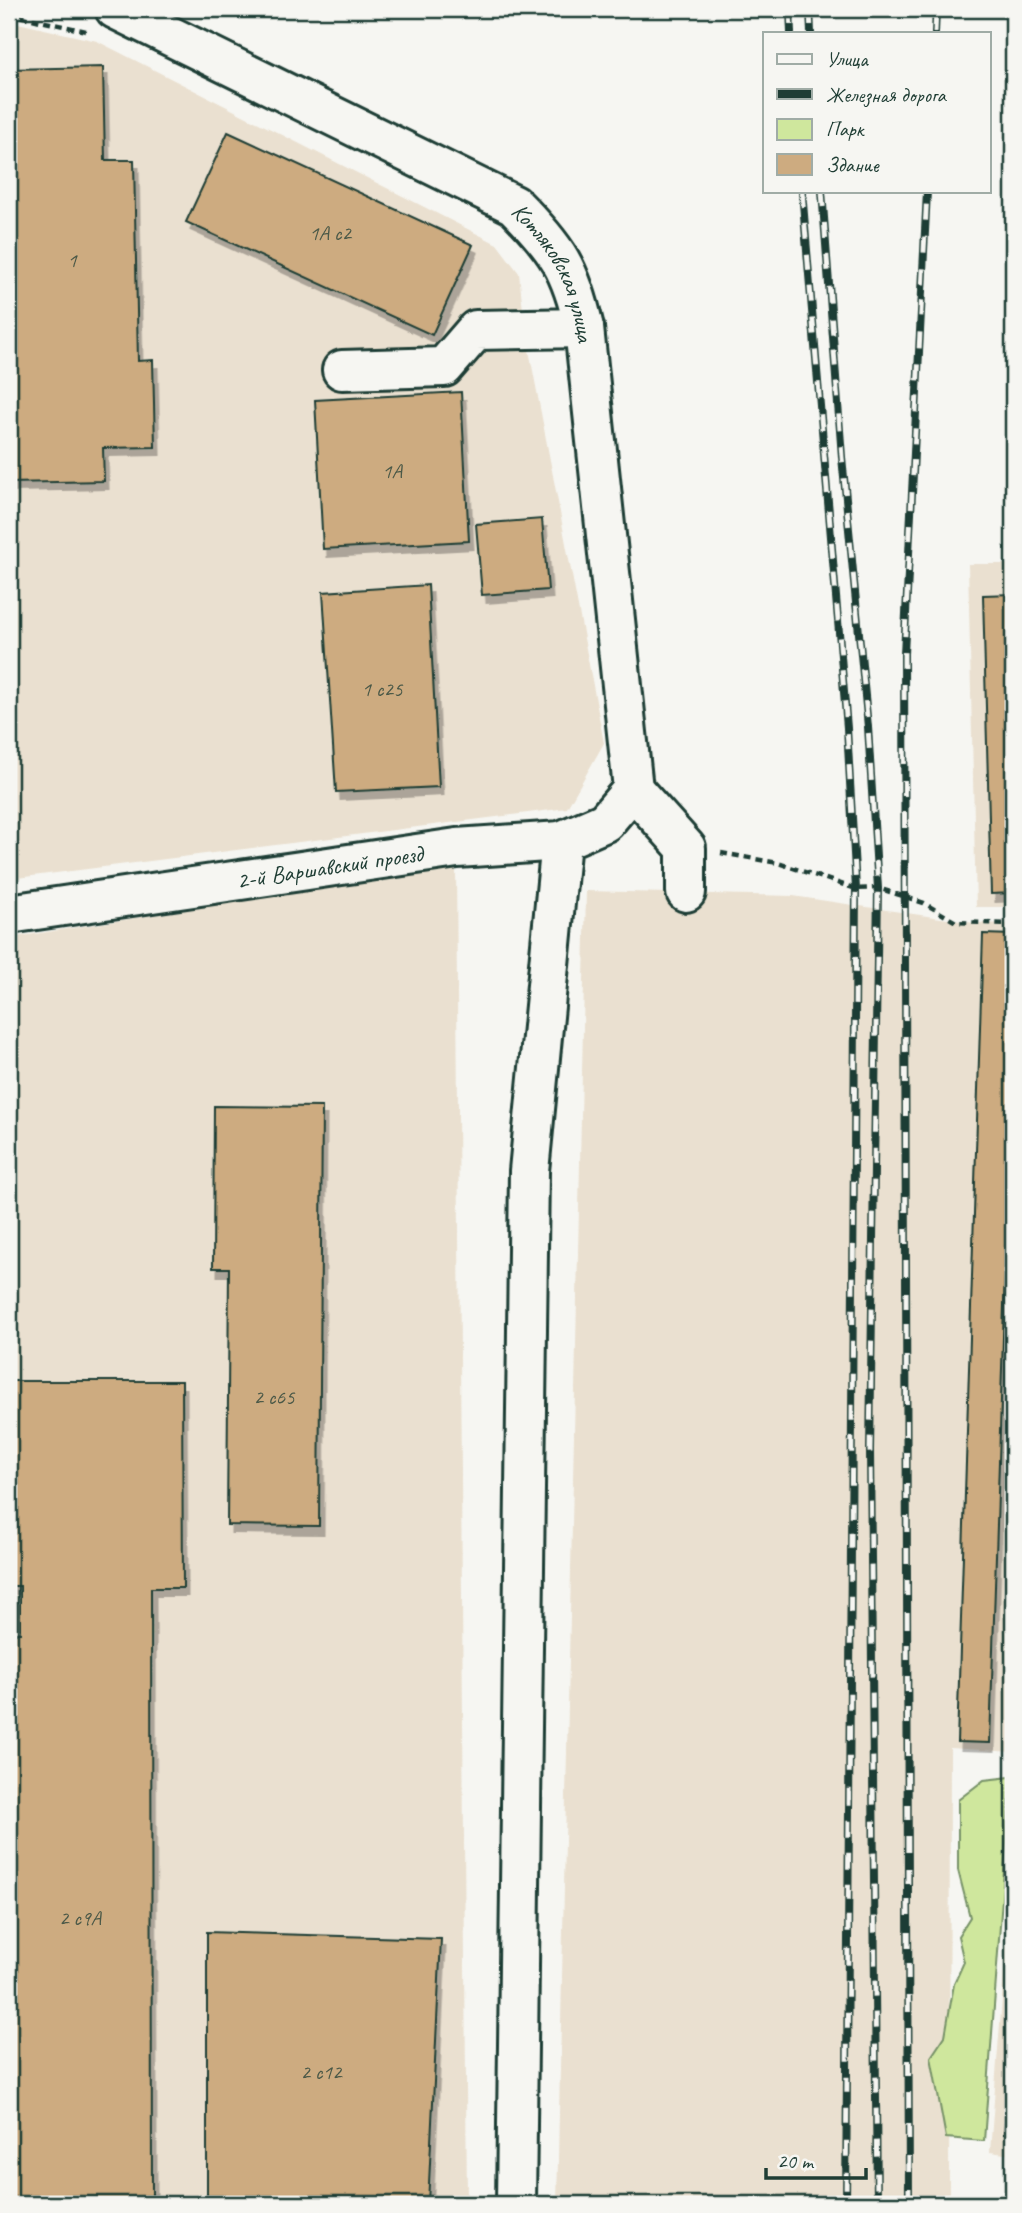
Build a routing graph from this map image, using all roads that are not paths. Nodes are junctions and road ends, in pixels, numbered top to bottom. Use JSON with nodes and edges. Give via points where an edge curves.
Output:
{"nodes":[{"id":1,"x":115,"y":9,"type":"edge"},
{"id":2,"x":584,"y":328,"type":"junction"},
{"id":3,"x":342,"y":370,"type":"dead end"},
{"id":4,"x":633,"y":789,"type":"junction"},
{"id":5,"x":561,"y":841,"type":"junction"},
{"id":6,"x":686,"y":892,"type":"dead end"},
{"id":7,"x":9,"y":914,"type":"edge"},
{"id":8,"x":516,"y":2204,"type":"edge"}],
"edges":[{"from":1,"to":2,"type":"street","name":"Котляковская улица","via":[[514,205],[551,242],[575,291]]},
{"from":2,"to":3,"type":"street","via":[[477,330],[444,367]]},
{"from":2,"to":4,"type":"street","name":"Котляковская улица"},
{"from":4,"to":5,"type":"street","name":"2-й Варшавский проезд","via":[[606,822]]},
{"from":4,"to":6,"type":"street","via":[[686,848]]},
{"from":5,"to":7,"type":"street","name":"2-й Варшавский проезд","via":[[457,848]]},
{"from":5,"to":8,"type":"street","via":[[529,1171]]}]}
